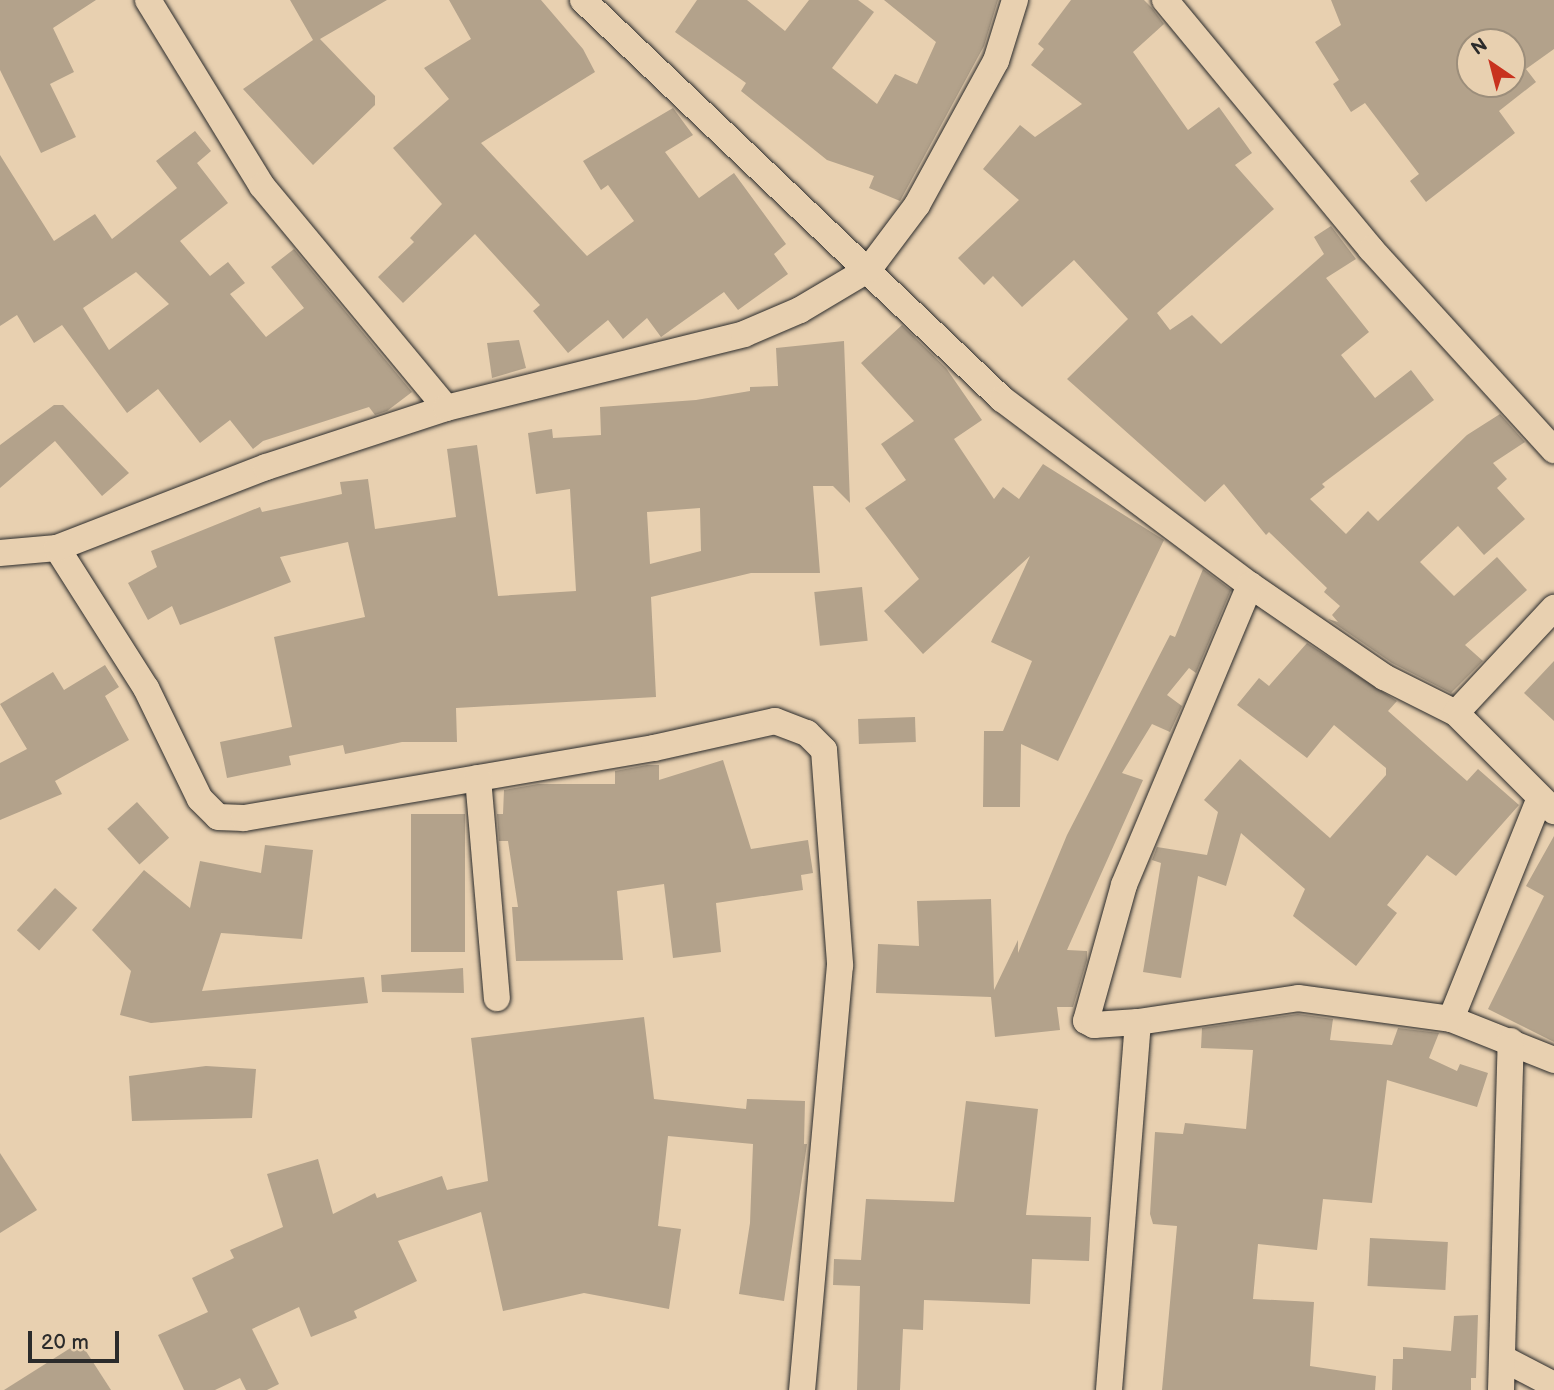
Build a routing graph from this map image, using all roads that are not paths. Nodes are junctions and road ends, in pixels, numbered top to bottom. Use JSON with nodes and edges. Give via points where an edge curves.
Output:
{"nodes":[{"id":1,"x":148,"y":0,"type":"edge"},
{"id":2,"x":583,"y":0,"type":"edge"},
{"id":3,"x":1015,"y":0,"type":"edge"},
{"id":4,"x":1165,"y":0,"type":"edge"},
{"id":5,"x":869,"y":269,"type":"junction"},
{"id":6,"x":446,"y":408,"type":"junction"},
{"id":7,"x":1554,"y":450,"type":"edge"},
{"id":8,"x":57,"y":548,"type":"junction"},
{"id":9,"x":0,"y":553,"type":"edge"},
{"id":10,"x":1250,"y":585,"type":"junction"},
{"id":11,"x":1554,"y":608,"type":"edge"},
{"id":12,"x":1456,"y":713,"type":"junction"},
{"id":13,"x":478,"y":778,"type":"junction"},
{"id":14,"x":1546,"y":806,"type":"edge"},
{"id":15,"x":497,"y":998,"type":"dead end"},
{"id":16,"x":1451,"y":1019,"type":"junction"},
{"id":17,"x":1138,"y":1022,"type":"junction"},
{"id":18,"x":1511,"y":1041,"type":"junction"},
{"id":19,"x":1554,"y":1060,"type":"edge"},
{"id":20,"x":1504,"y":1359,"type":"junction"},
{"id":21,"x":1554,"y":1385,"type":"edge"},
{"id":22,"x":802,"y":1390,"type":"edge"},
{"id":23,"x":1109,"y":1390,"type":"edge"},
{"id":24,"x":1501,"y":1390,"type":"edge"}],
"edges":[{"from":1,"to":6,"type":"street","via":[[262,186]]},
{"from":2,"to":5,"type":"street"},
{"from":3,"to":5,"type":"street","via":[[996,61],[917,205]]},
{"from":4,"to":7,"type":"street","via":[[1371,249]]},
{"from":5,"to":6,"type":"street","via":[[800,310],[744,334]]},
{"from":5,"to":10,"type":"street","via":[[1002,399]]},
{"from":6,"to":8,"type":"street","via":[[266,467]]},
{"from":8,"to":9,"type":"street"},
{"from":8,"to":13,"type":"street","via":[[146,688],[200,799],[218,817],[244,818]]},
{"from":10,"to":12,"type":"street","via":[[1384,677]]},
{"from":10,"to":17,"type":"street","via":[[1124,885],[1085,1013],[1086,1021],[1094,1025]]},
{"from":11,"to":12,"type":"street"},
{"from":12,"to":14,"type":"street"},
{"from":13,"to":15,"type":"street"},
{"from":13,"to":22,"type":"street","via":[[654,748],[775,721],[807,733],[824,750],[840,965]]},
{"from":14,"to":16,"type":"street"},
{"from":16,"to":17,"type":"street","via":[[1298,998]]},
{"from":16,"to":18,"type":"street"},
{"from":17,"to":23,"type":"street"},
{"from":18,"to":19,"type":"street"},
{"from":18,"to":20,"type":"street"},
{"from":20,"to":21,"type":"street"},
{"from":20,"to":24,"type":"street"}]}
